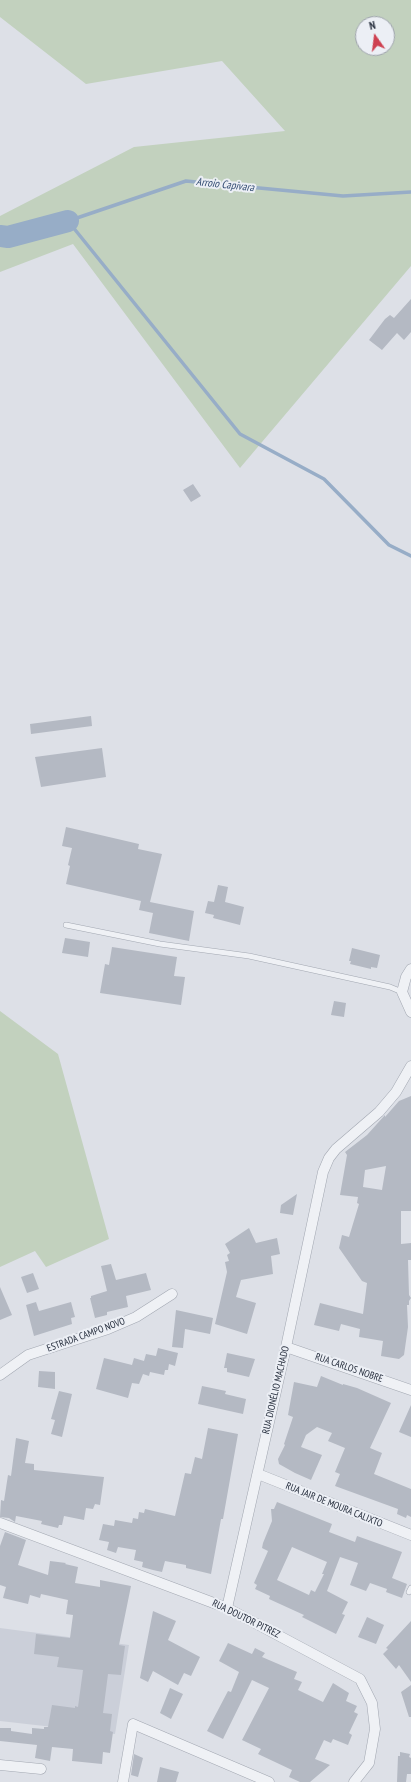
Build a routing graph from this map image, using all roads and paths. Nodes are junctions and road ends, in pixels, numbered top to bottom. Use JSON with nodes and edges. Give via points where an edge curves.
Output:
{"nodes":[{"id":1,"x":66,"y":926,"type":"dead end"},
{"id":2,"x":411,"y":969,"type":"edge"},
{"id":3,"x":402,"y":992,"type":"junction"},
{"id":4,"x":411,"y":1012,"type":"edge"},
{"id":5,"x":411,"y":1066,"type":"edge"},
{"id":6,"x":172,"y":1294,"type":"dead end"},
{"id":7,"x":286,"y":1347,"type":"junction"},
{"id":8,"x":0,"y":1375,"type":"edge"},
{"id":9,"x":411,"y":1390,"type":"edge"},
{"id":10,"x":258,"y":1474,"type":"junction"},
{"id":11,"x":0,"y":1523,"type":"edge"},
{"id":12,"x":411,"y":1535,"type":"edge"},
{"id":13,"x":227,"y":1608,"type":"junction"},
{"id":14,"x":0,"y":1765,"type":"edge"},
{"id":15,"x":41,"y":1769,"type":"dead end"},
{"id":16,"x":123,"y":1782,"type":"edge"},
{"id":17,"x":269,"y":1782,"type":"edge"},
{"id":18,"x":354,"y":1782,"type":"edge"}],
"edges":[{"from":1,"to":3,"type":"lane","via":[[160,944],[249,956],[390,986]]},
{"from":2,"to":3,"type":"street"},
{"from":3,"to":4,"type":"street"},
{"from":5,"to":7,"type":"street","name":"RUA DIONÉLIO MACHADO","via":[[396,1092],[379,1112],[328,1158]]},
{"from":6,"to":8,"type":"street","name":"ESTRADA CAMPO NOVO","via":[[136,1317],[108,1329],[28,1355]]},
{"from":7,"to":9,"type":"street","name":"RUA CARLOS NOBRE"},
{"from":7,"to":10,"type":"street","name":"RUA DIONÉLIO MACHADO"},
{"from":10,"to":12,"type":"street","name":"RUA JAIR DE MOURA CALIXTO"},
{"from":10,"to":13,"type":"street","name":"RUA DIONÉLIO MACHADO"},
{"from":11,"to":13,"type":"street","name":"RUA DOUTOR PITREZ"},
{"from":13,"to":18,"type":"street","name":"RUA DOUTOR PITREZ","via":[[360,1679],[372,1703],[375,1729],[368,1763]]},
{"from":14,"to":15,"type":"street"},
{"from":16,"to":17,"type":"street","via":[[133,1724]]}]}
